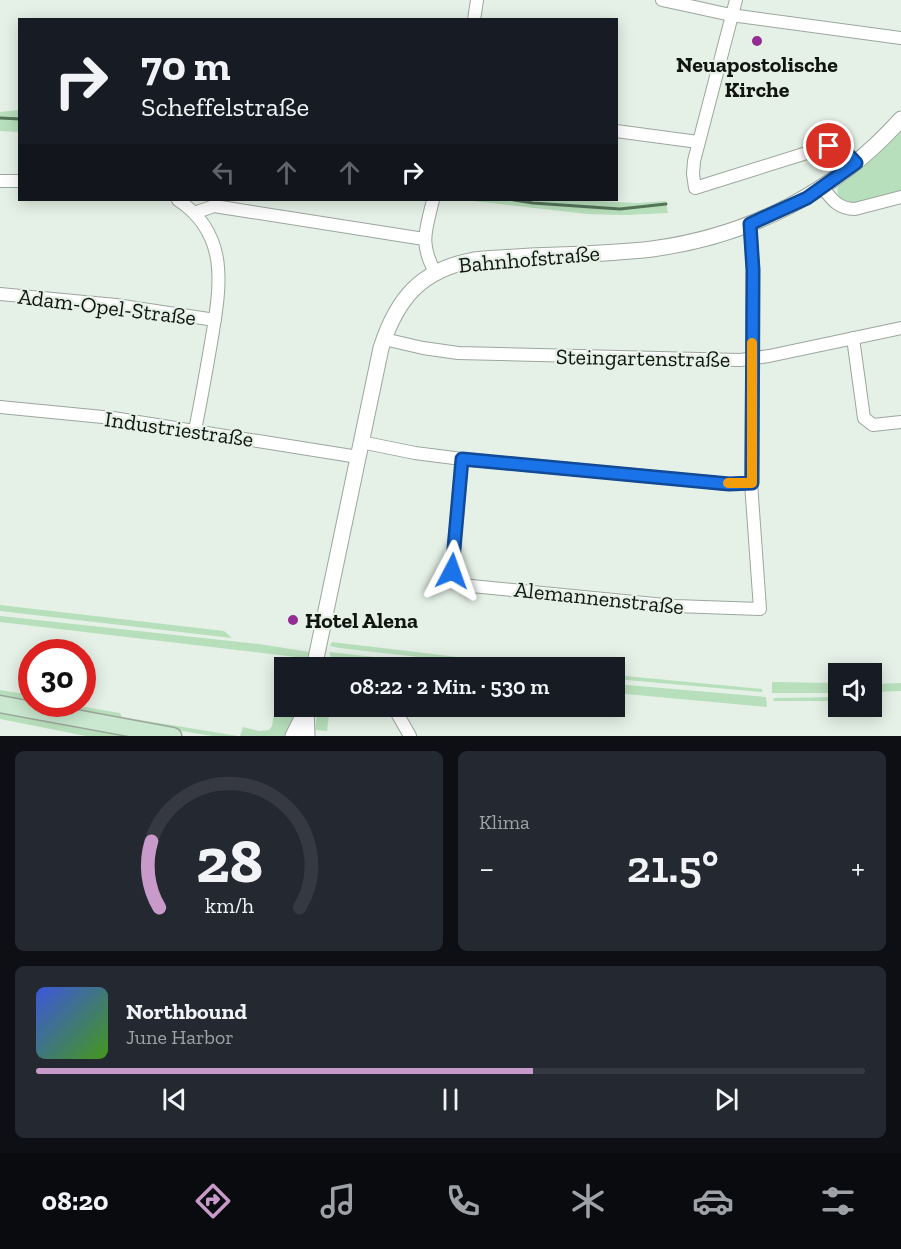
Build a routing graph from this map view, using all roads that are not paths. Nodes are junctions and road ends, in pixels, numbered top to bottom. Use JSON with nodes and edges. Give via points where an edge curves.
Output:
{"nodes":[{"id":1,"x":477,"y":0,"type":"edge"},
{"id":2,"x":662,"y":0,"type":"edge"},
{"id":3,"x":736,"y":0,"type":"edge"},
{"id":4,"x":731,"y":15,"type":"junction"},
{"id":5,"x":474,"y":18,"type":"edge"},
{"id":6,"x":901,"y":38,"type":"edge"},
{"id":7,"x":901,"y":120,"type":"edge"},
{"id":8,"x":618,"y":131,"type":"edge"},
{"id":9,"x":698,"y":142,"type":"junction"},
{"id":10,"x":856,"y":163,"type":"junction"},
{"id":11,"x":0,"y":181,"type":"edge"},
{"id":12,"x":18,"y":181,"type":"edge"},
{"id":13,"x":823,"y":188,"type":"junction"},
{"id":14,"x":901,"y":197,"type":"edge"},
{"id":15,"x":179,"y":201,"type":"edge"},
{"id":16,"x":434,"y":201,"type":"edge"},
{"id":17,"x":194,"y":213,"type":"junction"},
{"id":18,"x":750,"y":224,"type":"junction"},
{"id":19,"x":424,"y":239,"type":"junction"},
{"id":20,"x":435,"y":272,"type":"junction"},
{"id":21,"x":0,"y":294,"type":"edge"},
{"id":22,"x":215,"y":320,"type":"junction"},
{"id":23,"x":901,"y":328,"type":"edge"},
{"id":24,"x":853,"y":338,"type":"junction"},
{"id":25,"x":384,"y":339,"type":"junction"},
{"id":26,"x":752,"y":359,"type":"junction"},
{"id":27,"x":0,"y":407,"type":"edge"},
{"id":28,"x":901,"y":422,"type":"edge"},
{"id":29,"x":195,"y":430,"type":"junction"},
{"id":30,"x":360,"y":449,"type":"junction"},
{"id":31,"x":462,"y":459,"type":"junction"},
{"id":32,"x":752,"y":483,"type":"junction"},
{"id":33,"x":320,"y":657,"type":"edge"},
{"id":34,"x":0,"y":704,"type":"edge"},
{"id":35,"x":302,"y":717,"type":"edge"},
{"id":36,"x":306,"y":717,"type":"edge"},
{"id":37,"x":399,"y":717,"type":"edge"},
{"id":38,"x":173,"y":736,"type":"edge"},
{"id":39,"x":293,"y":736,"type":"edge"},
{"id":40,"x":307,"y":736,"type":"edge"},
{"id":41,"x":410,"y":736,"type":"edge"}],
"edges":[{"from":1,"to":5,"type":"street"},
{"from":2,"to":4,"type":"street"},
{"from":3,"to":4,"type":"street"},
{"from":4,"to":6,"type":"street"},
{"from":4,"to":9,"type":"street"},
{"from":7,"to":10,"type":"street","name":"Bahnhofstraße"},
{"from":8,"to":9,"type":"street"},
{"from":9,"to":10,"type":"street","via":[[695,188],[829,146],[843,149]]},
{"from":10,"to":13,"type":"street","name":"Bahnhofstraße"},
{"from":11,"to":12,"type":"street"},
{"from":13,"to":14,"type":"street","via":[[840,207],[847,209]]},
{"from":13,"to":18,"type":"street","name":"Bahnhofstraße"},
{"from":15,"to":17,"type":"street"},
{"from":16,"to":19,"type":"street"},
{"from":17,"to":19,"type":"street","via":[[214,206]]},
{"from":17,"to":22,"type":"street","via":[[210,234],[218,258]]},
{"from":18,"to":20,"type":"street","name":"Bahnhofstraße","via":[[676,245],[474,260]]},
{"from":18,"to":26,"type":"street"},
{"from":19,"to":20,"type":"street"},
{"from":20,"to":25,"type":"street","name":"Bahnhofstraße","via":[[406,296]]},
{"from":21,"to":22,"type":"street","name":"Adam-Opel-Straße","via":[[125,306]]},
{"from":22,"to":29,"type":"street"},
{"from":23,"to":24,"type":"street","name":"Steingartenstraße"},
{"from":24,"to":26,"type":"street","name":"Steingartenstraße"},
{"from":24,"to":28,"type":"street","via":[[864,418],[873,424]]},
{"from":25,"to":26,"type":"street","name":"Steingartenstraße","via":[[458,353]]},
{"from":25,"to":30,"type":"street","name":"Bahnhofstraße"},
{"from":26,"to":32,"type":"street"},
{"from":27,"to":29,"type":"street","name":"Industriestraße"},
{"from":29,"to":30,"type":"street","name":"Industriestraße"},
{"from":30,"to":31,"type":"street","name":"Industriestraße"},
{"from":30,"to":33,"type":"street","name":"Bahnhofstraße"},
{"from":31,"to":32,"type":"street","name":"Industriestraße"},
{"from":31,"to":32,"type":"street","name":"Alemannenstraße","via":[[454,581],[461,585],[675,606],[760,609]]},
{"from":34,"to":38,"type":"main road"},
{"from":35,"to":39,"type":"street"},
{"from":36,"to":40,"type":"street"},
{"from":37,"to":41,"type":"street"}]}
